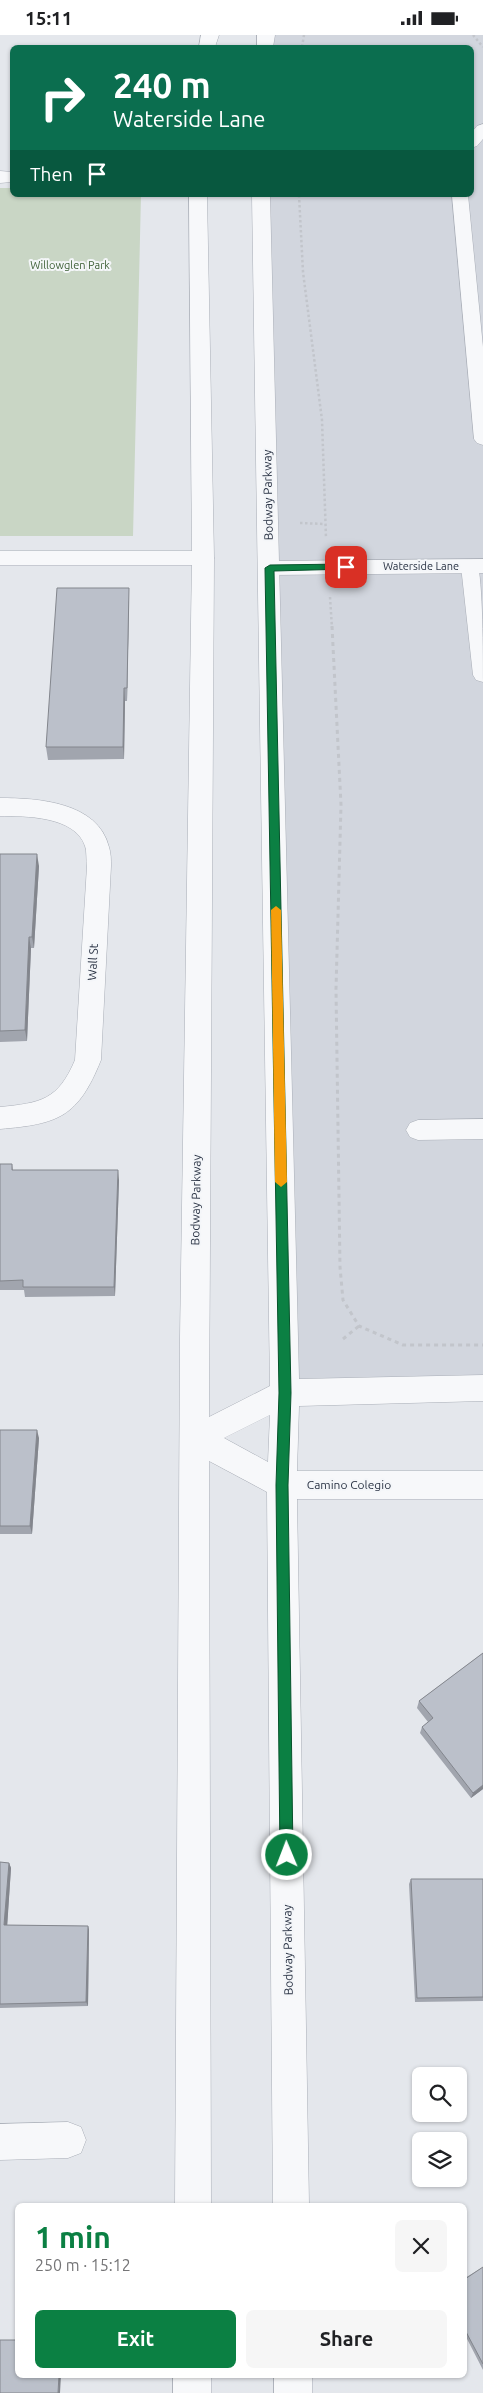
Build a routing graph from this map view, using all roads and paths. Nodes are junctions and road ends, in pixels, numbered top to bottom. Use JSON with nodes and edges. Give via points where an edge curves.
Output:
{"nodes":[{"id":1,"x":473,"y":35,"type":"edge"},
{"id":2,"x":483,"y":47,"type":"edge"},
{"id":3,"x":483,"y":129,"type":"edge"},
{"id":4,"x":474,"y":140,"type":"edge"},
{"id":5,"x":198,"y":197,"type":"edge"},
{"id":6,"x":261,"y":197,"type":"edge"},
{"id":7,"x":299,"y":197,"type":"edge"},
{"id":8,"x":460,"y":197,"type":"edge"},
{"id":9,"x":463,"y":223,"type":"junction"},
{"id":10,"x":483,"y":223,"type":"edge"},
{"id":11,"x":481,"y":418,"type":"edge"},
{"id":12,"x":483,"y":439,"type":"edge"},
{"id":13,"x":293,"y":523,"type":"dead end"},
{"id":14,"x":326,"y":524,"type":"junction"},
{"id":15,"x":0,"y":558,"type":"edge"},
{"id":16,"x":203,"y":558,"type":"junction"},
{"id":17,"x":477,"y":566,"type":"edge"},
{"id":18,"x":328,"y":567,"type":"junction"},
{"id":19,"x":270,"y":568,"type":"junction"},
{"id":20,"x":483,"y":675,"type":"edge"},
{"id":21,"x":0,"y":807,"type":"edge"},
{"id":22,"x":0,"y":1117,"type":"edge"},
{"id":23,"x":483,"y":1129,"type":"edge"},
{"id":24,"x":418,"y":1131,"type":"dead end"},
{"id":25,"x":359,"y":1326,"type":"junction"},
{"id":26,"x":344,"y":1339,"type":"dead end"},
{"id":27,"x":483,"y":1345,"type":"edge"},
{"id":28,"x":483,"y":1388,"type":"edge"},
{"id":29,"x":285,"y":1393,"type":"junction"},
{"id":30,"x":195,"y":1438,"type":"junction"},
{"id":31,"x":282,"y":1485,"type":"junction"},
{"id":32,"x":483,"y":1485,"type":"edge"},
{"id":33,"x":68,"y":2140,"type":"dead end"},
{"id":34,"x":0,"y":2142,"type":"edge"},
{"id":35,"x":193,"y":2203,"type":"edge"},
{"id":36,"x":291,"y":2203,"type":"edge"},
{"id":37,"x":192,"y":2378,"type":"edge"},
{"id":38,"x":293,"y":2378,"type":"edge"},
{"id":39,"x":192,"y":2393,"type":"edge"},
{"id":40,"x":294,"y":2393,"type":"edge"}],
"edges":[{"from":1,"to":2,"type":"path"},
{"from":3,"to":4,"type":"lane"},
{"from":5,"to":16,"type":"street","name":"Bodway Parkway"},
{"from":6,"to":19,"type":"street","name":"Bodway Parkway"},
{"from":7,"to":14,"type":"path","via":[[303,272],[322,420]]},
{"from":8,"to":9,"type":"lane"},
{"from":9,"to":10,"type":"lane"},
{"from":9,"to":11,"type":"lane"},
{"from":11,"to":12,"type":"lane"},
{"from":13,"to":14,"type":"path"},
{"from":14,"to":18,"type":"path"},
{"from":15,"to":16,"type":"street"},
{"from":16,"to":30,"type":"street","name":"Bodway Parkway"},
{"from":17,"to":18,"type":"street","name":"Waterside Lane"},
{"from":17,"to":20,"type":"lane"},
{"from":18,"to":19,"type":"street","name":"Waterside Lane"},
{"from":18,"to":25,"type":"path","via":[[340,805],[336,989],[340,1267],[344,1300]]},
{"from":19,"to":29,"type":"street","name":"Bodway Parkway"},
{"from":21,"to":22,"type":"street","name":"Wall St","via":[[51,811],[77,819],[96,843],[99,866],[88,1060],[80,1083],[63,1104],[35,1115]]},
{"from":23,"to":24,"type":"lane"},
{"from":25,"to":26,"type":"path"},
{"from":25,"to":27,"type":"path","via":[[403,1345]]},
{"from":28,"to":29,"type":"street"},
{"from":29,"to":30,"type":"street"},
{"from":29,"to":31,"type":"street","name":"Bodway Parkway"},
{"from":30,"to":31,"type":"street","name":"Camino Colegio"},
{"from":30,"to":35,"type":"street","name":"Bodway Parkway"},
{"from":31,"to":32,"type":"street","name":"Camino Colegio"},
{"from":31,"to":36,"type":"street","name":"Bodway Parkway"},
{"from":33,"to":34,"type":"street"},
{"from":37,"to":39,"type":"street"},
{"from":38,"to":40,"type":"street"}]}
